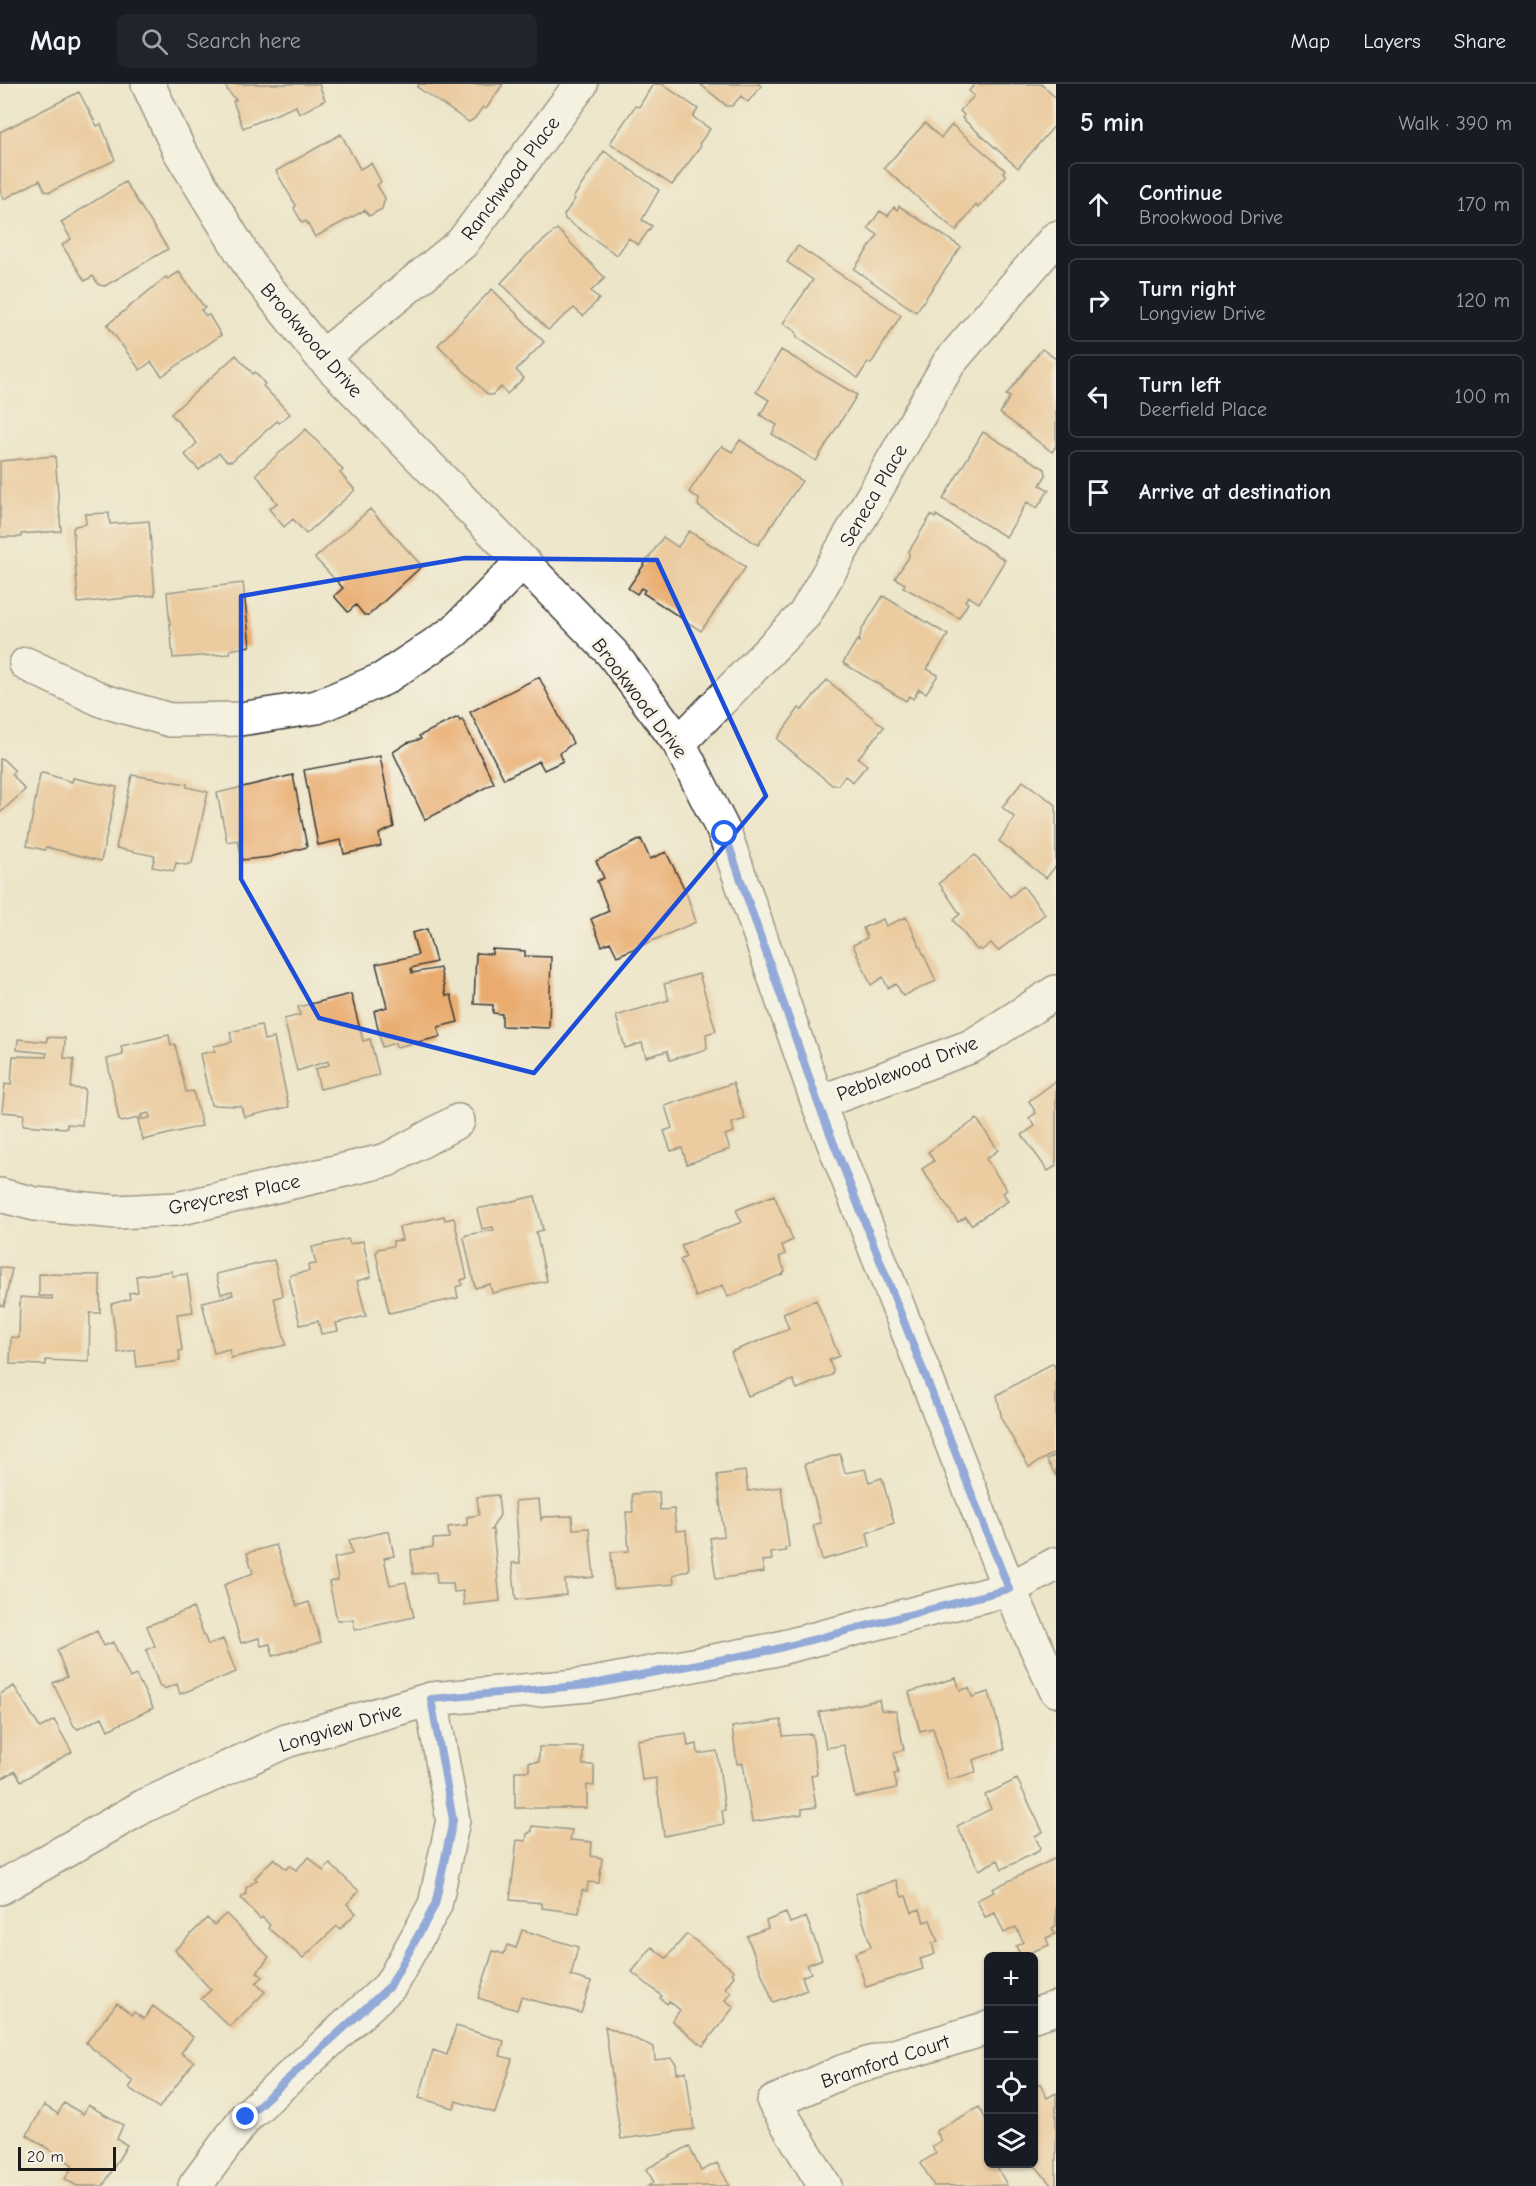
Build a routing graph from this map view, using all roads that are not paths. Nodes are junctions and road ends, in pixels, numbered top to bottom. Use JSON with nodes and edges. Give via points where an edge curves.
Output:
{"nodes":[{"id":1,"x":148,"y":84,"type":"edge"},
{"id":2,"x":581,"y":84,"type":"edge"},
{"id":3,"x":1056,"y":238,"type":"edge"},
{"id":4,"x":322,"y":357,"type":"junction"},
{"id":5,"x":522,"y":562,"type":"junction"},
{"id":6,"x":27,"y":664,"type":"dead end"},
{"id":7,"x":679,"y":743,"type":"junction"},
{"id":8,"x":1056,"y":992,"type":"edge"},
{"id":9,"x":818,"y":1103,"type":"junction"},
{"id":10,"x":458,"y":1121,"type":"dead end"},
{"id":11,"x":0,"y":1194,"type":"edge"},
{"id":12,"x":1056,"y":1563,"type":"edge"},
{"id":13,"x":1009,"y":1589,"type":"junction"},
{"id":14,"x":1056,"y":1690,"type":"edge"},
{"id":15,"x":431,"y":1699,"type":"junction"},
{"id":16,"x":0,"y":1888,"type":"edge"},
{"id":17,"x":1056,"y":2008,"type":"edge"},
{"id":18,"x":1038,"y":2014,"type":"edge"},
{"id":19,"x":984,"y":2029,"type":"edge"},
{"id":20,"x":195,"y":2186,"type":"edge"},
{"id":21,"x":825,"y":2186,"type":"edge"}],
"edges":[{"from":1,"to":4,"type":"street","name":"Brookwood Drive","via":[[179,150],[252,269]]},
{"from":2,"to":4,"type":"street","name":"Ranchwood Place","via":[[462,243]]},
{"from":3,"to":7,"type":"street","name":"Seneca Place","via":[[949,363],[805,614]]},
{"from":4,"to":5,"type":"street","name":"Brookwood Drive"},
{"from":5,"to":6,"type":"street","via":[[455,631],[383,679],[317,707],[240,719],[170,720],[104,701]]},
{"from":5,"to":7,"type":"street","name":"Brookwood Drive","via":[[612,653]]},
{"from":7,"to":9,"type":"street","name":"Brookwood Drive","via":[[725,834]]},
{"from":8,"to":9,"type":"street","name":"Pebblewood Drive","via":[[972,1046]]},
{"from":9,"to":13,"type":"street","name":"Brookwood Drive"},
{"from":10,"to":11,"type":"street","name":"Greycrest Place","via":[[387,1160],[177,1209],[116,1212],[35,1204]]},
{"from":12,"to":13,"type":"street","name":"Longview Drive"},
{"from":13,"to":14,"type":"street","name":"Brookwood Drive"},
{"from":13,"to":15,"type":"street","name":"Longview Drive","via":[[772,1650],[588,1685]]},
{"from":15,"to":16,"type":"street","name":"Longview Drive","via":[[286,1741],[144,1806]]},
{"from":15,"to":20,"type":"street","via":[[453,1820],[435,1905],[390,1986],[246,2117]]},
{"from":17,"to":18,"type":"street"},
{"from":19,"to":21,"type":"street","name":"Bramford Court","via":[[844,2071],[774,2102]]}]}
